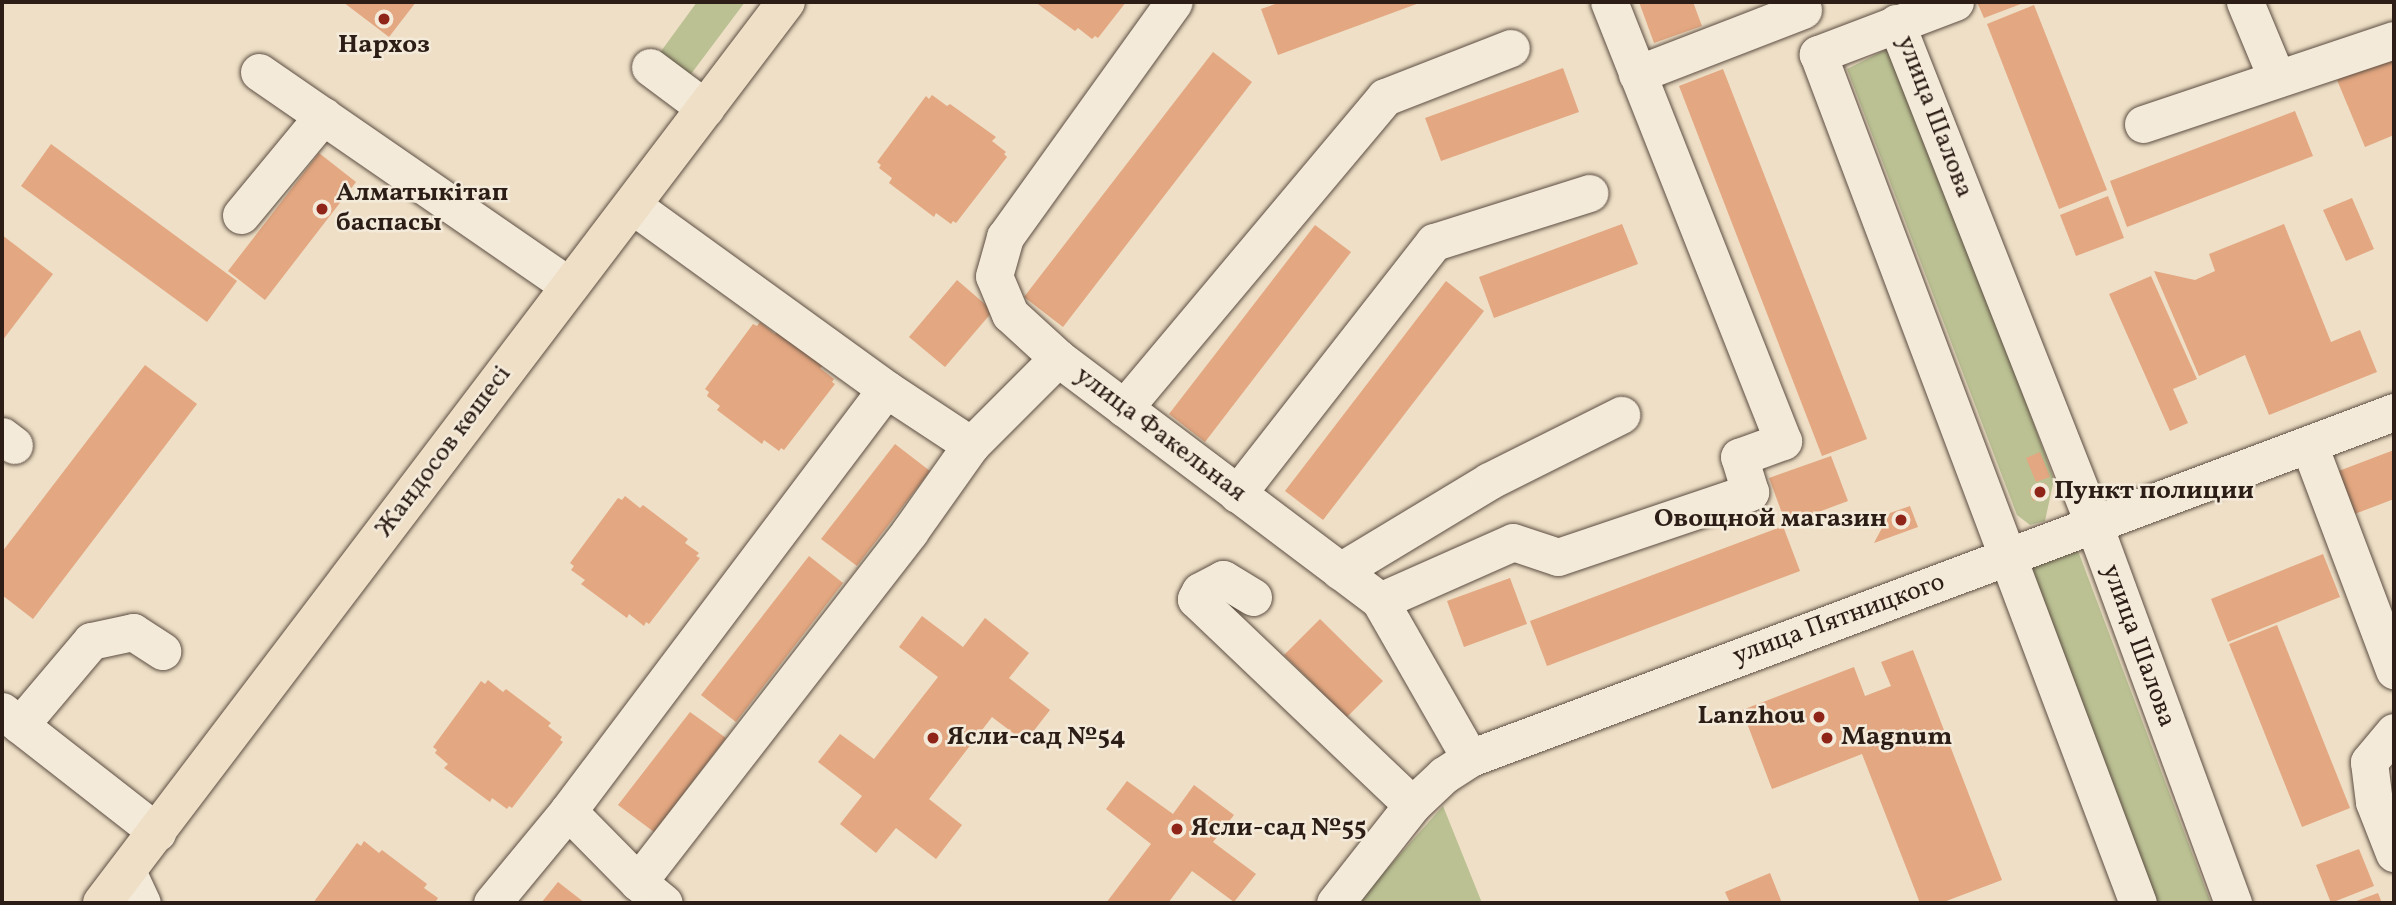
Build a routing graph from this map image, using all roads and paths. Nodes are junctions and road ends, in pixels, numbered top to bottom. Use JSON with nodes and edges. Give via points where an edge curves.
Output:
{"nodes":[{"id":1,"x":786,"y":2,"type":"edge"},
{"id":2,"x":1174,"y":2,"type":"edge"},
{"id":3,"x":1609,"y":2,"type":"edge"},
{"id":4,"x":1955,"y":2,"type":"edge"},
{"id":5,"x":2245,"y":2,"type":"edge"},
{"id":6,"x":1801,"y":6,"type":"edge"},
{"id":7,"x":1896,"y":23,"type":"junction"},
{"id":8,"x":2394,"y":40,"type":"edge"},
{"id":9,"x":1511,"y":48,"type":"dead end"},
{"id":10,"x":1818,"y":54,"type":"junction"},
{"id":11,"x":650,"y":67,"type":"dead end"},
{"id":12,"x":260,"y":72,"type":"dead end"},
{"id":13,"x":1637,"y":74,"type":"junction"},
{"id":14,"x":2277,"y":79,"type":"junction"},
{"id":15,"x":705,"y":108,"type":"junction"},
{"id":16,"x":323,"y":116,"type":"junction"},
{"id":17,"x":2143,"y":124,"type":"dead end"},
{"id":18,"x":1589,"y":193,"type":"dead end"},
{"id":19,"x":632,"y":205,"type":"junction"},
{"id":20,"x":241,"y":215,"type":"dead end"},
{"id":21,"x":569,"y":286,"type":"junction"},
{"id":22,"x":1058,"y":358,"type":"junction"},
{"id":23,"x":886,"y":389,"type":"junction"},
{"id":24,"x":1124,"y":408,"type":"junction"},
{"id":25,"x":2394,"y":412,"type":"edge"},
{"id":26,"x":1621,"y":415,"type":"dead end"},
{"id":27,"x":971,"y":445,"type":"junction"},
{"id":28,"x":2309,"y":445,"type":"junction"},
{"id":29,"x":1237,"y":494,"type":"junction"},
{"id":30,"x":2094,"y":525,"type":"junction"},
{"id":31,"x":2009,"y":557,"type":"junction"},
{"id":32,"x":1340,"y":570,"type":"junction"},
{"id":33,"x":1253,"y":597,"type":"dead end"},
{"id":34,"x":1380,"y":601,"type":"junction"},
{"id":35,"x":162,"y":651,"type":"dead end"},
{"id":36,"x":2394,"y":670,"type":"edge"},
{"id":37,"x":11,"y":718,"type":"edge"},
{"id":38,"x":2394,"y":732,"type":"edge"},
{"id":39,"x":1470,"y":758,"type":"junction"},
{"id":40,"x":1412,"y":805,"type":"junction"},
{"id":41,"x":568,"y":811,"type":"junction"},
{"id":42,"x":157,"y":832,"type":"junction"},
{"id":43,"x":2394,"y":853,"type":"edge"},
{"id":44,"x":135,"y":887,"type":"edge"},
{"id":45,"x":651,"y":893,"type":"edge"},
{"id":46,"x":102,"y":903,"type":"edge"},
{"id":47,"x":492,"y":903,"type":"edge"},
{"id":48,"x":1335,"y":903,"type":"edge"},
{"id":49,"x":2138,"y":903,"type":"edge"},
{"id":50,"x":2233,"y":903,"type":"edge"}],
"edges":[{"from":1,"to":15,"type":"main road","name":"Жандосов көшесі"},
{"from":2,"to":22,"type":"street","via":[[1005,237],[994,276],[1010,314]]},
{"from":3,"to":13,"type":"street"},
{"from":4,"to":7,"type":"street"},
{"from":5,"to":14,"type":"street"},
{"from":6,"to":10,"type":"street"},
{"from":6,"to":13,"type":"street"},
{"from":7,"to":10,"type":"street","name":"улица Шалова"},
{"from":7,"to":30,"type":"street","name":"улица Шалова"},
{"from":8,"to":14,"type":"street"},
{"from":9,"to":24,"type":"street","via":[[1385,97]]},
{"from":10,"to":31,"type":"street"},
{"from":11,"to":15,"type":"street"},
{"from":12,"to":16,"type":"street"},
{"from":13,"to":34,"type":"street","via":[[1783,441],[1739,457],[1750,492],[1558,557],[1513,542]]},
{"from":14,"to":17,"type":"street"},
{"from":15,"to":19,"type":"main road","name":"Жандосов көшесі"},
{"from":16,"to":20,"type":"street"},
{"from":16,"to":21,"type":"street"},
{"from":18,"to":29,"type":"street","via":[[1434,243]]},
{"from":19,"to":21,"type":"main road","name":"Жандосов көшесі"},
{"from":19,"to":23,"type":"street"},
{"from":21,"to":42,"type":"main road","name":"Жандосов көшесі"},
{"from":22,"to":24,"type":"street","name":"улица Факельная"},
{"from":22,"to":27,"type":"street","name":"улица Факельная"},
{"from":23,"to":27,"type":"street"},
{"from":23,"to":41,"type":"street"},
{"from":24,"to":29,"type":"street","name":"улица Факельная"},
{"from":25,"to":28,"type":"street","name":"улица Пятницкого"},
{"from":26,"to":32,"type":"street","via":[[1489,481]]},
{"from":27,"to":45,"type":"street","name":"улица Факельная"},
{"from":28,"to":30,"type":"street","name":"улица Пятницкого"},
{"from":28,"to":36,"type":"street"},
{"from":29,"to":32,"type":"street","name":"улица Факельная"},
{"from":30,"to":31,"type":"street","name":"улица Пятницкого"},
{"from":30,"to":50,"type":"street","name":"улица Шалова"},
{"from":31,"to":39,"type":"street","name":"улица Пятницкого"},
{"from":31,"to":49,"type":"street"},
{"from":32,"to":34,"type":"street","name":"улица Факельная"},
{"from":33,"to":40,"type":"street","via":[[1223,579],[1200,591],[1196,599]]},
{"from":34,"to":39,"type":"street","name":"улица Факельная"},
{"from":35,"to":37,"type":"street","via":[[133,632],[91,641]]},
{"from":37,"to":42,"type":"street"},
{"from":38,"to":43,"type":"street","via":[[2368,762],[2374,802]]},
{"from":39,"to":40,"type":"street","name":"улица Пятницкого"},
{"from":40,"to":48,"type":"street","name":"улица Пятницкого"},
{"from":41,"to":45,"type":"street"},
{"from":41,"to":47,"type":"street"},
{"from":42,"to":44,"type":"main road","name":"Жандосов көшесі"},
{"from":44,"to":46,"type":"main road","name":"Жандосов көшесі"}]}
